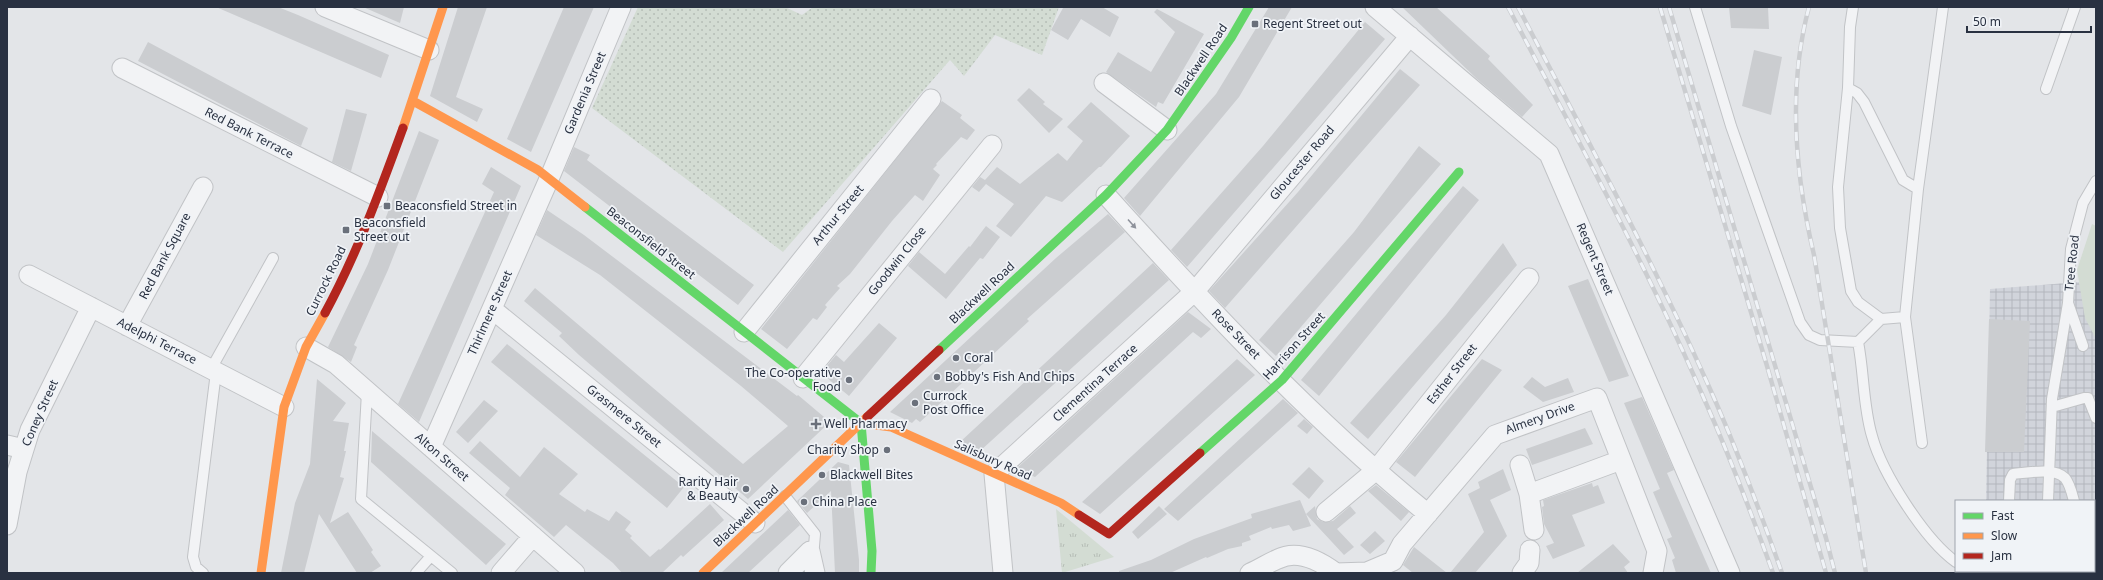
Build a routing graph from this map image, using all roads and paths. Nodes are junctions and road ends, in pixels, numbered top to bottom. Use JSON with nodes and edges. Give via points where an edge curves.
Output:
{"nodes":[{"id":1,"x":325,"y":7,"type":"edge"},
{"id":2,"x":443,"y":7,"type":"edge"},
{"id":3,"x":621,"y":7,"type":"edge"},
{"id":4,"x":1249,"y":7,"type":"edge"},
{"id":5,"x":1375,"y":7,"type":"edge"},
{"id":6,"x":1695,"y":7,"type":"edge"},
{"id":7,"x":1853,"y":7,"type":"edge"},
{"id":8,"x":1943,"y":7,"type":"edge"},
{"id":9,"x":2075,"y":7,"type":"edge"},
{"id":10,"x":1410,"y":36,"type":"junction"},
{"id":11,"x":429,"y":50,"type":"junction"},
{"id":12,"x":122,"y":68,"type":"dead end"},
{"id":13,"x":1104,"y":83,"type":"dead end"},
{"id":14,"x":1848,"y":88,"type":"junction"},
{"id":15,"x":2046,"y":90,"type":"dead end"},
{"id":16,"x":931,"y":98,"type":"dead end"},
{"id":17,"x":412,"y":101,"type":"junction"},
{"id":18,"x":1167,"y":130,"type":"junction"},
{"id":19,"x":992,"y":145,"type":"dead end"},
{"id":20,"x":1459,"y":172,"type":"dead end"},
{"id":21,"x":549,"y":179,"type":"junction"},
{"id":22,"x":2096,"y":181,"type":"edge"},
{"id":23,"x":202,"y":187,"type":"dead end"},
{"id":24,"x":1918,"y":189,"type":"junction"},
{"id":25,"x":1106,"y":196,"type":"junction"},
{"id":26,"x":378,"y":197,"type":"junction"},
{"id":27,"x":273,"y":258,"type":"dead end"},
{"id":28,"x":29,"y":275,"type":"dead end"},
{"id":29,"x":1528,"y":278,"type":"dead end"},
{"id":30,"x":1195,"y":291,"type":"junction"},
{"id":31,"x":2068,"y":303,"type":"junction"},
{"id":32,"x":91,"y":307,"type":"junction"},
{"id":33,"x":492,"y":309,"type":"junction"},
{"id":34,"x":1905,"y":317,"type":"junction"},
{"id":35,"x":1881,"y":319,"type":"junction"},
{"id":36,"x":127,"y":326,"type":"junction"},
{"id":37,"x":744,"y":332,"type":"junction"},
{"id":38,"x":1858,"y":342,"type":"junction"},
{"id":39,"x":306,"y":346,"type":"junction"},
{"id":40,"x":2083,"y":346,"type":"dead end"},
{"id":41,"x":214,"y":370,"type":"junction"},
{"id":42,"x":803,"y":378,"type":"junction"},
{"id":43,"x":1282,"y":380,"type":"junction"},
{"id":44,"x":367,"y":392,"type":"junction"},
{"id":45,"x":284,"y":407,"type":"junction"},
{"id":46,"x":2052,"y":407,"type":"junction"},
{"id":47,"x":2096,"y":418,"type":"edge"},
{"id":48,"x":861,"y":423,"type":"junction"},
{"id":49,"x":1922,"y":443,"type":"dead end"},
{"id":50,"x":16,"y":447,"type":"edge"},
{"id":51,"x":431,"y":447,"type":"junction"},
{"id":52,"x":1622,"y":460,"type":"junction"},
{"id":53,"x":1520,"y":466,"type":"dead end"},
{"id":54,"x":1375,"y":471,"type":"junction"},
{"id":55,"x":2050,"y":472,"type":"junction"},
{"id":56,"x":994,"y":474,"type":"junction"},
{"id":57,"x":1529,"y":494,"type":"junction"},
{"id":58,"x":785,"y":496,"type":"junction"},
{"id":59,"x":2009,"y":500,"type":"edge"},
{"id":60,"x":2048,"y":500,"type":"edge"},
{"id":61,"x":2074,"y":500,"type":"edge"},
{"id":62,"x":1326,"y":512,"type":"dead end"},
{"id":63,"x":1428,"y":514,"type":"junction"},
{"id":64,"x":755,"y":524,"type":"junction"},
{"id":65,"x":7,"y":525,"type":"edge"},
{"id":66,"x":1534,"y":530,"type":"dead end"},
{"id":67,"x":1109,"y":534,"type":"joint"},
{"id":68,"x":533,"y":536,"type":"junction"},
{"id":69,"x":1530,"y":550,"type":"dead end"},
{"id":70,"x":810,"y":551,"type":"junction"},
{"id":71,"x":431,"y":556,"type":"junction"},
{"id":72,"x":1955,"y":561,"type":"edge"},
{"id":73,"x":203,"y":573,"type":"edge"},
{"id":74,"x":262,"y":573,"type":"edge"},
{"id":75,"x":416,"y":573,"type":"edge"},
{"id":76,"x":452,"y":573,"type":"edge"},
{"id":77,"x":501,"y":573,"type":"edge"},
{"id":78,"x":575,"y":573,"type":"edge"},
{"id":79,"x":703,"y":573,"type":"edge"},
{"id":80,"x":788,"y":573,"type":"edge"},
{"id":81,"x":815,"y":573,"type":"edge"},
{"id":82,"x":871,"y":573,"type":"edge"},
{"id":83,"x":1003,"y":573,"type":"edge"},
{"id":84,"x":1250,"y":573,"type":"edge"},
{"id":85,"x":1336,"y":573,"type":"edge"},
{"id":86,"x":1522,"y":573,"type":"edge"},
{"id":87,"x":1653,"y":573,"type":"edge"},
{"id":88,"x":1730,"y":573,"type":"edge"}],
"edges":[{"from":1,"to":11,"type":"street"},
{"from":2,"to":11,"type":"street","name":"Currock Road"},
{"from":3,"to":21,"type":"street","name":"Gardenia Street"},
{"from":4,"to":18,"type":"street","name":"Blackwell Road","via":[[1231,38]]},
{"from":5,"to":10,"type":"street","name":"Regent Street"},
{"from":6,"to":38,"type":"lane","via":[[1731,126],[1800,322],[1809,335],[1820,340]]},
{"from":7,"to":14,"type":"lane"},
{"from":8,"to":24,"type":"lane"},
{"from":9,"to":15,"type":"lane"},
{"from":10,"to":30,"type":"street","name":"Gloucester Road"},
{"from":10,"to":88,"type":"street","name":"Regent Street","via":[[1549,154]]},
{"from":11,"to":17,"type":"street","name":"Currock Road"},
{"from":12,"to":26,"type":"street","name":"Red Bank Terrace"},
{"from":13,"to":18,"type":"street"},
{"from":14,"to":24,"type":"lane","via":[[1857,93],[1864,102],[1903,180]]},
{"from":14,"to":35,"type":"lane","via":[[1838,187],[1844,257],[1850,291],[1858,302]]},
{"from":16,"to":37,"type":"street","name":"Arthur Street"},
{"from":17,"to":21,"type":"street","name":"Beaconsfield Street","via":[[538,170]]},
{"from":17,"to":26,"type":"street","name":"Currock Road"},
{"from":18,"to":25,"type":"street","name":"Blackwell Road"},
{"from":19,"to":42,"type":"street","name":"Goodwin Close"},
{"from":20,"to":43,"type":"street","name":"Harrison Street"},
{"from":21,"to":33,"type":"street","name":"Thirlmere Street"},
{"from":21,"to":37,"type":"street","name":"Beaconsfield Street"},
{"from":22,"to":31,"type":"lane","name":"Tree Road","via":[[2083,203],[2076,226],[2071,249]]},
{"from":23,"to":36,"type":"street","name":"Red Bank Square"},
{"from":24,"to":34,"type":"lane"},
{"from":25,"to":30,"type":"street","name":"Rose Street","one_way":true},
{"from":25,"to":48,"type":"street","name":"Blackwell Road"},
{"from":26,"to":39,"type":"street","name":"Currock Road","via":[[340,283]]},
{"from":27,"to":41,"type":"lane"},
{"from":28,"to":32,"type":"street","name":"Adelphi Terrace"},
{"from":29,"to":54,"type":"street","name":"Esther Street"},
{"from":30,"to":43,"type":"street","name":"Rose Street"},
{"from":30,"to":56,"type":"street","name":"Clementina Terrace"},
{"from":31,"to":40,"type":"lane","name":"Tree Road"},
{"from":31,"to":46,"type":"lane"},
{"from":32,"to":36,"type":"street","name":"Adelphi Terrace"},
{"from":32,"to":50,"type":"street","name":"Coney Street","via":[[30,430]]},
{"from":33,"to":51,"type":"street","name":"Thirlmere Street"},
{"from":33,"to":64,"type":"street","name":"Grasmere Street"},
{"from":34,"to":35,"type":"lane"},
{"from":34,"to":49,"type":"lane"},
{"from":35,"to":38,"type":"lane"},
{"from":36,"to":41,"type":"street","name":"Adelphi Terrace"},
{"from":37,"to":42,"type":"street","name":"Beaconsfield Street"},
{"from":38,"to":72,"type":"lane","via":[[1868,420],[1880,457],[1916,517]]},
{"from":39,"to":44,"type":"street","name":"Alton Street","via":[[336,364]]},
{"from":39,"to":45,"type":"street","name":"Currock Road"},
{"from":41,"to":45,"type":"street","name":"Adelphi Terrace"},
{"from":41,"to":73,"type":"lane","via":[[193,557],[196,567]]},
{"from":42,"to":48,"type":"street","name":"Beaconsfield Street"},
{"from":43,"to":54,"type":"street","name":"Rose Street"},
{"from":43,"to":67,"type":"street","name":"Harrison Street"},
{"from":44,"to":51,"type":"street","name":"Alton Street"},
{"from":44,"to":71,"type":"lane","via":[[361,499]]},
{"from":45,"to":74,"type":"street","name":"Currock Road"},
{"from":46,"to":47,"type":"lane","via":[[2088,398]]},
{"from":46,"to":55,"type":"lane"},
{"from":48,"to":56,"type":"street","name":"Salisbury Road","via":[[891,427]]},
{"from":48,"to":58,"type":"street","name":"Blackwell Road"},
{"from":48,"to":82,"type":"street","via":[[872,552]]},
{"from":50,"to":65,"type":"street","name":"Coney Street","via":[[17,472]]},
{"from":51,"to":68,"type":"street","name":"Alton Street"},
{"from":52,"to":57,"type":"street"},
{"from":52,"to":63,"type":"street","name":"Almery Drive","via":[[1596,398],[1495,435]]},
{"from":52,"to":87,"type":"street","name":"Almery Drive","via":[[1657,551]]},
{"from":53,"to":57,"type":"street"},
{"from":54,"to":62,"type":"street","name":"Esther Street"},
{"from":54,"to":63,"type":"street","name":"Rose Street"},
{"from":55,"to":59,"type":"lane","via":[[2013,474],[2010,480]]},
{"from":55,"to":60,"type":"lane"},
{"from":55,"to":61,"type":"lane","via":[[2058,473],[2064,478]]},
{"from":56,"to":67,"type":"street","name":"Salisbury Road","via":[[1060,503]]},
{"from":56,"to":83,"type":"street"},
{"from":57,"to":66,"type":"street"},
{"from":58,"to":64,"type":"street","name":"Blackwell Road"},
{"from":58,"to":70,"type":"lane","via":[[815,534],[814,546]]},
{"from":63,"to":85,"type":"street","name":"Almery Drive","via":[[1402,544],[1393,561],[1367,572]]},
{"from":64,"to":79,"type":"street","name":"Blackwell Road"},
{"from":68,"to":77,"type":"street"},
{"from":68,"to":78,"type":"street","name":"Alton Street"},
{"from":69,"to":86,"type":"street","via":[[1529,563]]},
{"from":70,"to":80,"type":"street"},
{"from":70,"to":81,"type":"street"},
{"from":71,"to":75,"type":"lane"},
{"from":71,"to":76,"type":"lane"},
{"from":84,"to":85,"type":"street","via":[[1279,558],[1294,555],[1308,557]]}]}
